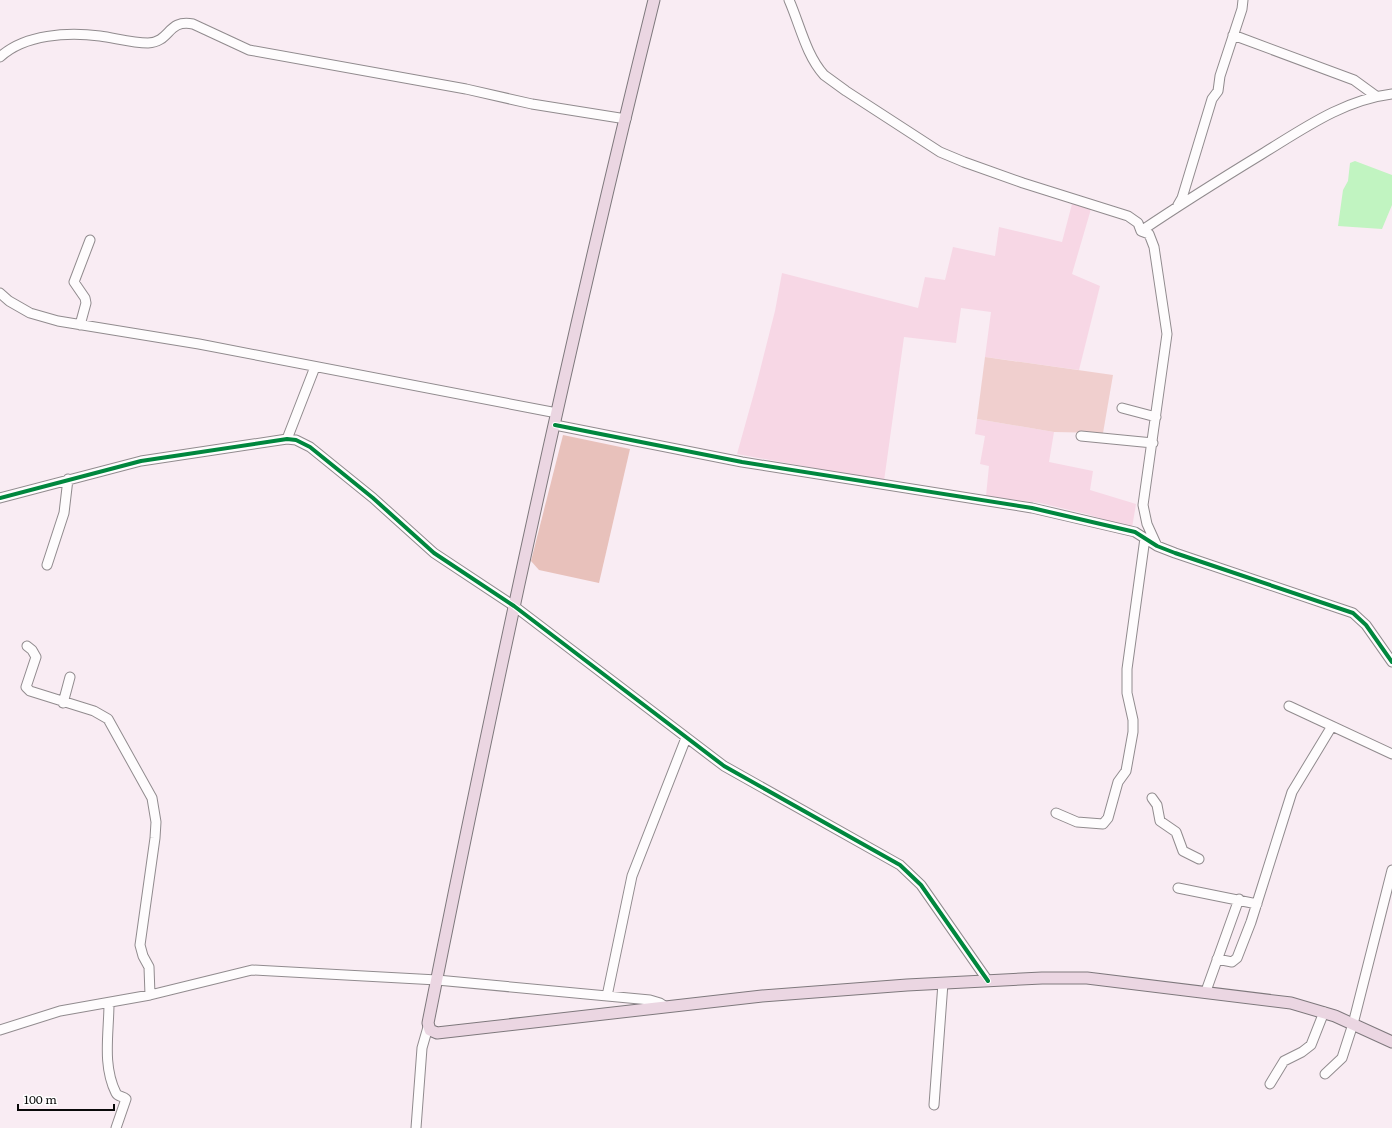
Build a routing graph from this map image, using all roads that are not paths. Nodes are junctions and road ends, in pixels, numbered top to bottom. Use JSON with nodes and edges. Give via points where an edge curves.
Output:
{"nodes":[{"id":1,"x":654,"y":0,"type":"edge"},
{"id":2,"x":789,"y":0,"type":"edge"},
{"id":3,"x":1243,"y":0,"type":"edge"},
{"id":4,"x":1233,"y":35,"type":"junction"},
{"id":5,"x":0,"y":57,"type":"edge"},
{"id":6,"x":1392,"y":94,"type":"edge"},
{"id":7,"x":1376,"y":96,"type":"junction"},
{"id":8,"x":626,"y":119,"type":"junction"},
{"id":9,"x":1177,"y":207,"type":"junction"},
{"id":10,"x":1141,"y":231,"type":"junction"},
{"id":11,"x":90,"y":240,"type":"dead end"},
{"id":12,"x":0,"y":293,"type":"edge"},
{"id":13,"x":80,"y":325,"type":"junction"},
{"id":14,"x":315,"y":367,"type":"junction"},
{"id":15,"x":1122,"y":408,"type":"dead end"},
{"id":16,"x":558,"y":413,"type":"junction"},
{"id":17,"x":1156,"y":417,"type":"junction"},
{"id":18,"x":555,"y":425,"type":"junction"},
{"id":19,"x":1081,"y":436,"type":"dead end"},
{"id":20,"x":287,"y":439,"type":"junction"},
{"id":21,"x":1152,"y":443,"type":"junction"},
{"id":22,"x":68,"y":479,"type":"junction"},
{"id":23,"x":0,"y":498,"type":"edge"},
{"id":24,"x":1145,"y":538,"type":"junction"},
{"id":25,"x":1157,"y":546,"type":"junction"},
{"id":26,"x":46,"y":565,"type":"dead end"},
{"id":27,"x":514,"y":606,"type":"junction"},
{"id":28,"x":26,"y":646,"type":"dead end"},
{"id":29,"x":1392,"y":662,"type":"edge"},
{"id":30,"x":70,"y":677,"type":"dead end"},
{"id":31,"x":63,"y":703,"type":"junction"},
{"id":32,"x":1289,"y":706,"type":"dead end"},
{"id":33,"x":1332,"y":726,"type":"junction"},
{"id":34,"x":686,"y":738,"type":"junction"},
{"id":35,"x":1392,"y":754,"type":"edge"},
{"id":36,"x":1152,"y":798,"type":"dead end"},
{"id":37,"x":1056,"y":813,"type":"dead end"},
{"id":38,"x":1199,"y":859,"type":"dead end"},
{"id":39,"x":1391,"y":876,"type":"edge"},
{"id":40,"x":1178,"y":888,"type":"dead end"},
{"id":41,"x":1239,"y":900,"type":"junction"},
{"id":42,"x":1257,"y":904,"type":"junction"},
{"id":43,"x":1217,"y":959,"type":"junction"},
{"id":44,"x":437,"y":980,"type":"junction"},
{"id":45,"x":988,"y":981,"type":"junction"},
{"id":46,"x":943,"y":983,"type":"junction"},
{"id":47,"x":1206,"y":991,"type":"junction"},
{"id":48,"x":150,"y":995,"type":"junction"},
{"id":49,"x":608,"y":996,"type":"junction"},
{"id":50,"x":109,"y":1003,"type":"junction"},
{"id":51,"x":666,"y":1007,"type":"junction"},
{"id":52,"x":1324,"y":1012,"type":"junction"},
{"id":53,"x":1353,"y":1024,"type":"junction"},
{"id":54,"x":428,"y":1027,"type":"junction"},
{"id":55,"x":0,"y":1030,"type":"edge"},
{"id":56,"x":1392,"y":1042,"type":"edge"},
{"id":57,"x":1325,"y":1074,"type":"dead end"},
{"id":58,"x":1270,"y":1084,"type":"dead end"},
{"id":59,"x":934,"y":1105,"type":"dead end"},
{"id":60,"x":116,"y":1128,"type":"edge"},
{"id":61,"x":416,"y":1128,"type":"edge"}],
"edges":[{"from":1,"to":8,"type":"main road"},
{"from":2,"to":10,"type":"street","via":[[817,67],[846,91],[940,152],[1023,183],[1128,216],[1138,223]]},
{"from":3,"to":4,"type":"street"},
{"from":4,"to":7,"type":"street","via":[[1354,80]]},
{"from":4,"to":9,"type":"street","via":[[1218,91],[1212,99]]},
{"from":5,"to":8,"type":"street","via":[[29,42],[68,34],[140,43],[157,42],[174,26],[184,22],[249,50]]},
{"from":6,"to":7,"type":"street"},
{"from":7,"to":9,"type":"street","via":[[1319,119]]},
{"from":8,"to":16,"type":"main road"},
{"from":9,"to":10,"type":"street"},
{"from":10,"to":17,"type":"street","via":[[1150,234],[1154,248],[1167,326]]},
{"from":11,"to":13,"type":"street","via":[[74,282],[86,303]]},
{"from":12,"to":13,"type":"street","via":[[30,313]]},
{"from":13,"to":14,"type":"street","via":[[199,344]]},
{"from":14,"to":16,"type":"street"},
{"from":14,"to":20,"type":"street"},
{"from":15,"to":17,"type":"street"},
{"from":16,"to":18,"type":"main road"},
{"from":17,"to":21,"type":"street"},
{"from":18,"to":24,"type":"street","via":[[742,462],[1032,508],[1135,532]]},
{"from":18,"to":27,"type":"main road"},
{"from":19,"to":21,"type":"street"},
{"from":20,"to":22,"type":"street","via":[[141,461]]},
{"from":20,"to":27,"type":"street","via":[[296,440],[310,447],[434,552]]},
{"from":21,"to":25,"type":"street","via":[[1143,505],[1147,524]]},
{"from":22,"to":23,"type":"street"},
{"from":22,"to":26,"type":"street","via":[[64,513]]},
{"from":24,"to":25,"type":"street"},
{"from":24,"to":37,"type":"street","via":[[1126,686],[1133,720],[1126,771],[1118,782],[1106,823],[1099,825],[1072,820]]},
{"from":25,"to":29,"type":"street","via":[[1352,613],[1366,624]]},
{"from":27,"to":34,"type":"street"},
{"from":27,"to":44,"type":"main road"},
{"from":28,"to":31,"type":"street","via":[[36,657],[26,687],[30,691]]},
{"from":30,"to":31,"type":"street"},
{"from":31,"to":48,"type":"street","via":[[94,711],[108,719],[152,798],[156,822],[155,838],[140,945],[142,956],[149,967]]},
{"from":32,"to":33,"type":"street"},
{"from":33,"to":35,"type":"street"},
{"from":33,"to":42,"type":"street","via":[[1292,792]]},
{"from":34,"to":45,"type":"street","via":[[724,766],[900,866],[920,886]]},
{"from":34,"to":49,"type":"street","via":[[632,876]]},
{"from":36,"to":38,"type":"street","via":[[1157,805],[1160,821],[1176,832],[1183,851]]},
{"from":39,"to":53,"type":"street"},
{"from":40,"to":41,"type":"street"},
{"from":41,"to":42,"type":"street"},
{"from":41,"to":43,"type":"street"},
{"from":42,"to":43,"type":"street","via":[[1235,960],[1232,962]]},
{"from":43,"to":47,"type":"street"},
{"from":44,"to":48,"type":"street","via":[[252,970]]},
{"from":44,"to":49,"type":"street"},
{"from":44,"to":54,"type":"main road"},
{"from":45,"to":46,"type":"main road"},
{"from":45,"to":47,"type":"main road","via":[[1087,978]]},
{"from":46,"to":51,"type":"main road","via":[[762,996]]},
{"from":46,"to":59,"type":"street"},
{"from":47,"to":52,"type":"main road","via":[[1291,1003]]},
{"from":48,"to":50,"type":"street"},
{"from":49,"to":51,"type":"street","via":[[654,1001]]},
{"from":50,"to":55,"type":"street","via":[[60,1011]]},
{"from":50,"to":60,"type":"street","via":[[109,1077],[117,1095],[126,1099]]},
{"from":51,"to":54,"type":"main road","via":[[437,1033]]},
{"from":52,"to":53,"type":"main road"},
{"from":52,"to":58,"type":"street","via":[[1311,1045],[1284,1061]]},
{"from":53,"to":56,"type":"main road"},
{"from":53,"to":57,"type":"street","via":[[1342,1058]]},
{"from":54,"to":61,"type":"street","via":[[422,1048]]}]}
